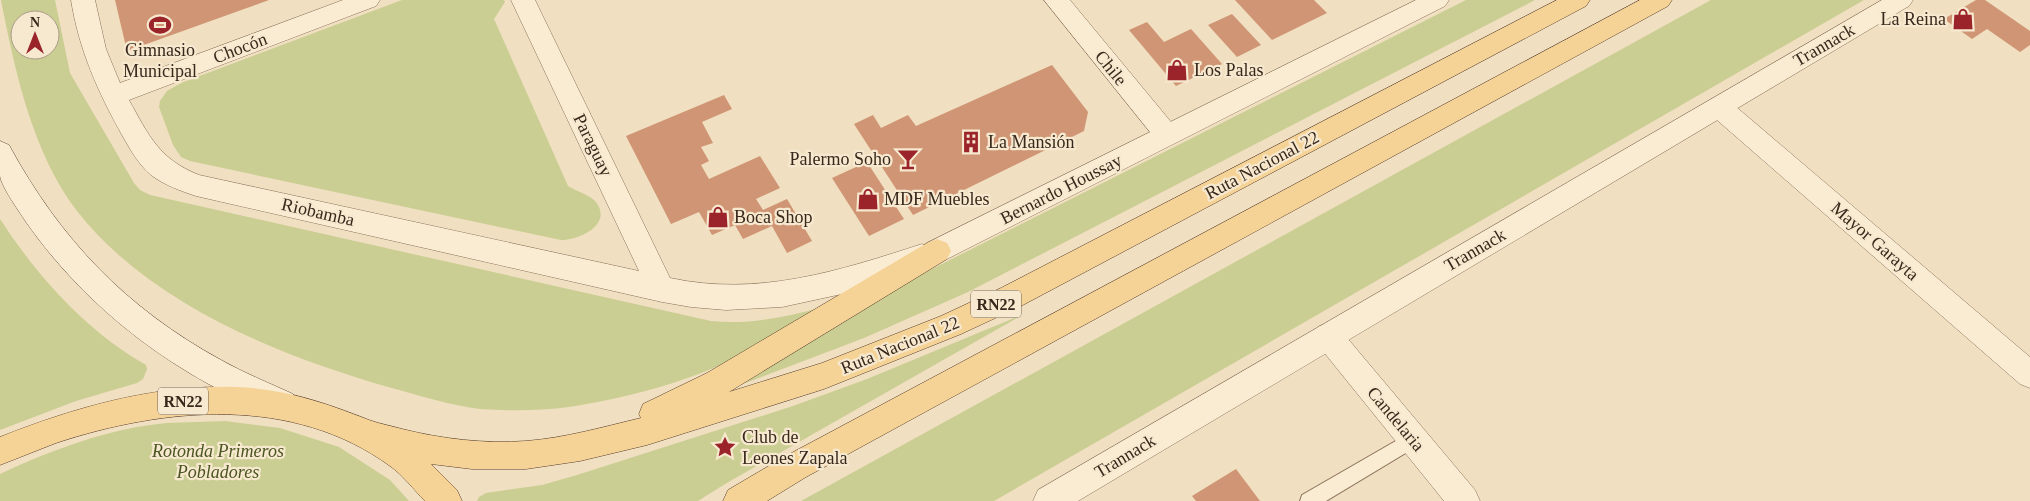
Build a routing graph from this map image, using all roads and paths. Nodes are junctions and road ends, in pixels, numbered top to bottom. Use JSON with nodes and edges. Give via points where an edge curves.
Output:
{"nodes":[{"id":1,"x":83,"y":0,"type":"edge"},
{"id":2,"x":368,"y":0,"type":"edge"},
{"id":3,"x":523,"y":0,"type":"edge"},
{"id":4,"x":1056,"y":0,"type":"edge"},
{"id":5,"x":1437,"y":0,"type":"edge"},
{"id":6,"x":1578,"y":0,"type":"edge"},
{"id":7,"x":1660,"y":0,"type":"edge"},
{"id":8,"x":1901,"y":0,"type":"edge"},
{"id":9,"x":113,"y":96,"type":"junction"},
{"id":10,"x":1719,"y":107,"type":"junction"},
{"id":11,"x":1167,"y":135,"type":"junction"},
{"id":12,"x":0,"y":152,"type":"edge"},
{"id":13,"x":937,"y":251,"type":"junction"},
{"id":14,"x":662,"y":290,"type":"junction"},
{"id":15,"x":1328,"y":336,"type":"junction"},
{"id":16,"x":2030,"y":375,"type":"edge"},
{"id":17,"x":284,"y":405,"type":"junction"},
{"id":18,"x":368,"y":434,"type":"junction"},
{"id":19,"x":1413,"y":439,"type":"junction"},
{"id":20,"x":580,"y":447,"type":"junction"},
{"id":21,"x":0,"y":451,"type":"edge"},
{"id":22,"x":446,"y":501,"type":"edge"},
{"id":23,"x":739,"y":501,"type":"edge"},
{"id":24,"x":1049,"y":501,"type":"edge"},
{"id":25,"x":1309,"y":501,"type":"edge"},
{"id":26,"x":1464,"y":501,"type":"edge"}],
"edges":[{"from":1,"to":9,"type":"street","name":"Riobamba","via":[[89,39]]},
{"from":2,"to":9,"type":"street","name":"Chocón"},
{"from":3,"to":14,"type":"street","name":"Paraguay"},
{"from":4,"to":11,"type":"street","name":"Chile"},
{"from":5,"to":11,"type":"street","name":"Bernardo Houssay"},
{"from":6,"to":20,"type":"main road","name":"Ruta Nacional 22","number":"RN22","via":[[951,325],[824,376],[647,431]]},
{"from":7,"to":23,"type":"main road","number":"RN22","via":[[795,467]]},
{"from":8,"to":10,"type":"street","name":"Trannack"},
{"from":9,"to":14,"type":"street","name":"Riobamba","via":[[150,157],[161,168],[196,185]]},
{"from":10,"to":15,"type":"street","name":"Trannack"},
{"from":10,"to":16,"type":"street","name":"Mayor Garayta"},
{"from":11,"to":13,"type":"street","name":"Bernardo Houssay"},
{"from":12,"to":17,"type":"street","via":[[32,209],[64,250],[104,292],[153,333],[210,369]]},
{"from":13,"to":14,"type":"street","name":"Bernardo Houssay","via":[[833,284],[780,295],[726,298]]},
{"from":13,"to":20,"type":"main road","via":[[717,383]]},
{"from":15,"to":19,"type":"street","name":"Candelaria"},
{"from":15,"to":24,"type":"street","name":"Trannack"},
{"from":17,"to":18,"type":"main road","number":"RN22","via":[[327,416]]},
{"from":17,"to":21,"type":"main road","number":"RN22","via":[[198,400],[136,407],[84,419]]},
{"from":18,"to":20,"type":"main road","name":"Ruta Nacional 22","number":"RN22","via":[[472,455],[526,455]]},
{"from":18,"to":22,"type":"main road","number":"RN22","via":[[404,457]]},
{"from":19,"to":25,"type":"lane"},
{"from":19,"to":26,"type":"street","name":"Candelaria"}]}
